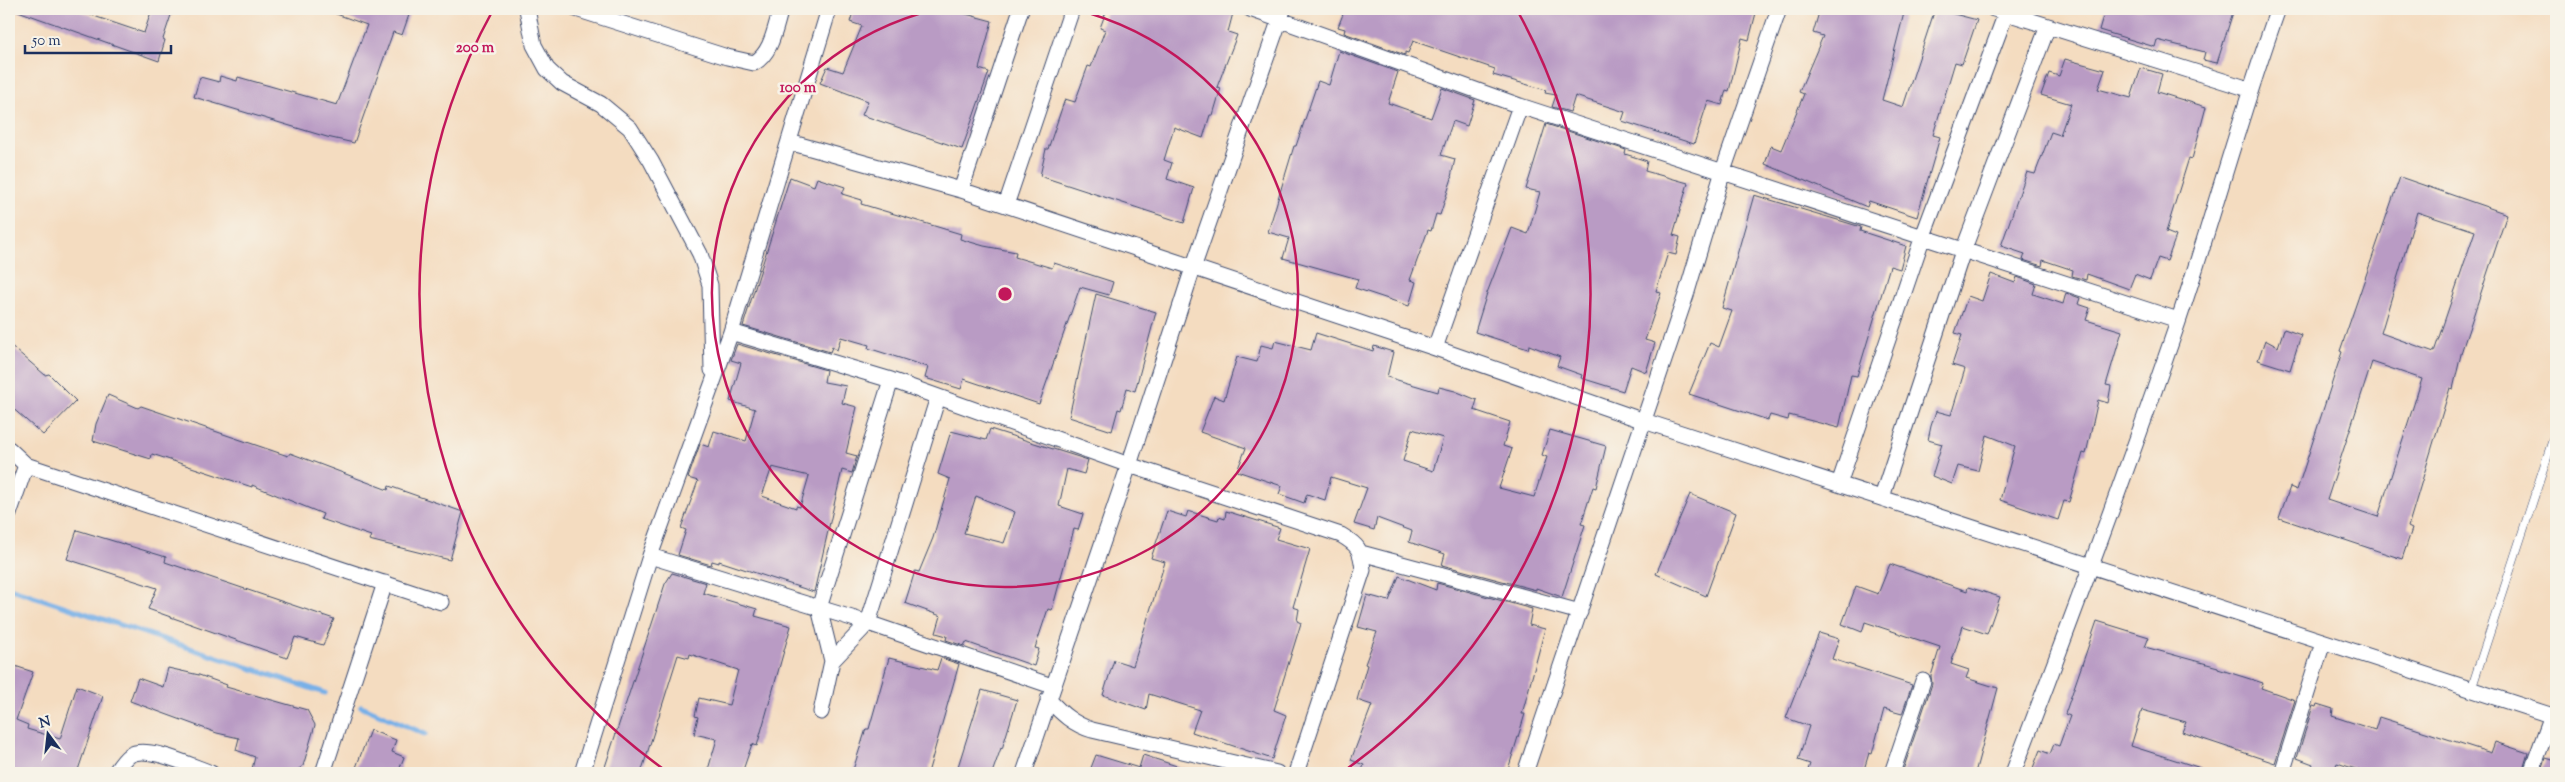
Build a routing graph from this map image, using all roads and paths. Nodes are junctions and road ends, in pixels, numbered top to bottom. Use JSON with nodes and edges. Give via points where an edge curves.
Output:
{"nodes":[{"id":1,"x":526,"y":9,"type":"edge"},
{"id":2,"x":576,"y":9,"type":"edge"},
{"id":3,"x":781,"y":9,"type":"edge"},
{"id":4,"x":829,"y":9,"type":"edge"},
{"id":5,"x":1020,"y":9,"type":"edge"},
{"id":6,"x":1072,"y":9,"type":"edge"},
{"id":7,"x":1250,"y":9,"type":"edge"},
{"id":8,"x":1779,"y":9,"type":"edge"},
{"id":9,"x":2278,"y":9,"type":"edge"},
{"id":10,"x":2000,"y":11,"type":"edge"},
{"id":11,"x":1282,"y":14,"type":"edge"},
{"id":12,"x":2048,"y":26,"type":"junction"},
{"id":13,"x":2249,"y":89,"type":"junction"},
{"id":14,"x":1520,"y":106,"type":"junction"},
{"id":15,"x":789,"y":142,"type":"junction"},
{"id":16,"x":1722,"y":171,"type":"junction"},
{"id":17,"x":960,"y":190,"type":"junction"},
{"id":18,"x":1006,"y":206,"type":"junction"},
{"id":19,"x":1923,"y":236,"type":"junction"},
{"id":20,"x":1964,"y":251,"type":"junction"},
{"id":21,"x":1193,"y":268,"type":"junction"},
{"id":22,"x":2178,"y":320,"type":"junction"},
{"id":23,"x":731,"y":332,"type":"junction"},
{"id":24,"x":1435,"y":348,"type":"junction"},
{"id":25,"x":712,"y":378,"type":"junction"},
{"id":26,"x":891,"y":380,"type":"junction"},
{"id":27,"x":938,"y":397,"type":"junction"},
{"id":28,"x":1644,"y":421,"type":"junction"},
{"id":29,"x":2556,"y":430,"type":"edge"},
{"id":30,"x":9,"y":449,"type":"edge"},
{"id":31,"x":26,"y":465,"type":"junction"},
{"id":32,"x":1129,"y":465,"type":"junction"},
{"id":33,"x":1839,"y":484,"type":"junction"},
{"id":34,"x":1882,"y":497,"type":"junction"},
{"id":35,"x":9,"y":514,"type":"edge"},
{"id":36,"x":1361,"y":553,"type":"junction"},
{"id":37,"x":650,"y":556,"type":"junction"},
{"id":38,"x":2092,"y":566,"type":"junction"},
{"id":39,"x":385,"y":584,"type":"junction"},
{"id":40,"x":441,"y":602,"type":"dead end"},
{"id":41,"x":819,"y":608,"type":"junction"},
{"id":42,"x":1580,"y":612,"type":"junction"},
{"id":43,"x":868,"y":623,"type":"junction"},
{"id":44,"x":2323,"y":642,"type":"junction"},
{"id":45,"x":832,"y":661,"type":"junction"},
{"id":46,"x":1923,"y":681,"type":"dead end"},
{"id":47,"x":2471,"y":690,"type":"junction"},
{"id":48,"x":1050,"y":692,"type":"junction"},
{"id":49,"x":821,"y":712,"type":"dead end"},
{"id":50,"x":2554,"y":716,"type":"edge"},
{"id":51,"x":115,"y":773,"type":"edge"},
{"id":52,"x":212,"y":773,"type":"edge"},
{"id":53,"x":323,"y":773,"type":"edge"},
{"id":54,"x":582,"y":773,"type":"edge"},
{"id":55,"x":1024,"y":773,"type":"edge"},
{"id":56,"x":1277,"y":773,"type":"edge"},
{"id":57,"x":1296,"y":773,"type":"edge"},
{"id":58,"x":1526,"y":773,"type":"edge"},
{"id":59,"x":1892,"y":773,"type":"edge"},
{"id":60,"x":2013,"y":773,"type":"edge"},
{"id":61,"x":2282,"y":773,"type":"edge"},
{"id":62,"x":2531,"y":773,"type":"edge"}],
"edges":[{"from":1,"to":25,"type":"street","via":[[534,45],[547,69],[562,83],[601,104],[630,128],[700,254],[710,286]]},
{"from":2,"to":3,"type":"street","via":[[754,63],[770,46]]},
{"from":4,"to":15,"type":"street"},
{"from":5,"to":17,"type":"street"},
{"from":6,"to":18,"type":"street"},
{"from":7,"to":11,"type":"street"},
{"from":8,"to":16,"type":"street"},
{"from":9,"to":13,"type":"street"},
{"from":10,"to":12,"type":"street"},
{"from":10,"to":19,"type":"street"},
{"from":11,"to":14,"type":"street"},
{"from":11,"to":21,"type":"street"},
{"from":12,"to":13,"type":"street"},
{"from":12,"to":20,"type":"street"},
{"from":13,"to":22,"type":"street"},
{"from":14,"to":16,"type":"street"},
{"from":14,"to":24,"type":"street"},
{"from":15,"to":17,"type":"street"},
{"from":15,"to":23,"type":"street"},
{"from":16,"to":19,"type":"street"},
{"from":16,"to":28,"type":"street","via":[[1686,295]]},
{"from":17,"to":18,"type":"street"},
{"from":18,"to":21,"type":"street"},
{"from":19,"to":20,"type":"street"},
{"from":19,"to":33,"type":"street"},
{"from":20,"to":22,"type":"street"},
{"from":20,"to":34,"type":"street"},
{"from":21,"to":24,"type":"street"},
{"from":21,"to":32,"type":"street"},
{"from":22,"to":38,"type":"street"},
{"from":23,"to":25,"type":"street"},
{"from":23,"to":26,"type":"street"},
{"from":24,"to":28,"type":"street"},
{"from":25,"to":37,"type":"street"},
{"from":26,"to":27,"type":"street"},
{"from":26,"to":41,"type":"street"},
{"from":27,"to":32,"type":"street"},
{"from":27,"to":43,"type":"street"},
{"from":28,"to":33,"type":"street"},
{"from":28,"to":42,"type":"street"},
{"from":29,"to":47,"type":"lane"},
{"from":30,"to":31,"type":"street"},
{"from":31,"to":35,"type":"street"},
{"from":31,"to":39,"type":"street"},
{"from":32,"to":36,"type":"street","via":[[1341,535],[1353,542]]},
{"from":32,"to":48,"type":"street"},
{"from":33,"to":34,"type":"street"},
{"from":34,"to":38,"type":"street"},
{"from":36,"to":42,"type":"street"},
{"from":36,"to":57,"type":"street","via":[[1363,570]]},
{"from":37,"to":41,"type":"street"},
{"from":37,"to":54,"type":"street"},
{"from":38,"to":44,"type":"street"},
{"from":38,"to":60,"type":"street"},
{"from":39,"to":40,"type":"street"},
{"from":39,"to":53,"type":"street"},
{"from":41,"to":43,"type":"street"},
{"from":41,"to":45,"type":"street"},
{"from":42,"to":58,"type":"street"},
{"from":43,"to":45,"type":"street"},
{"from":43,"to":48,"type":"street"},
{"from":44,"to":47,"type":"street"},
{"from":44,"to":61,"type":"street"},
{"from":45,"to":49,"type":"street"},
{"from":46,"to":59,"type":"street"},
{"from":47,"to":50,"type":"street"},
{"from":48,"to":55,"type":"street"},
{"from":48,"to":56,"type":"street","via":[[1063,716],[1078,726]]},
{"from":50,"to":62,"type":"street"},
{"from":51,"to":52,"type":"street","via":[[130,755],[142,751]]}]}
